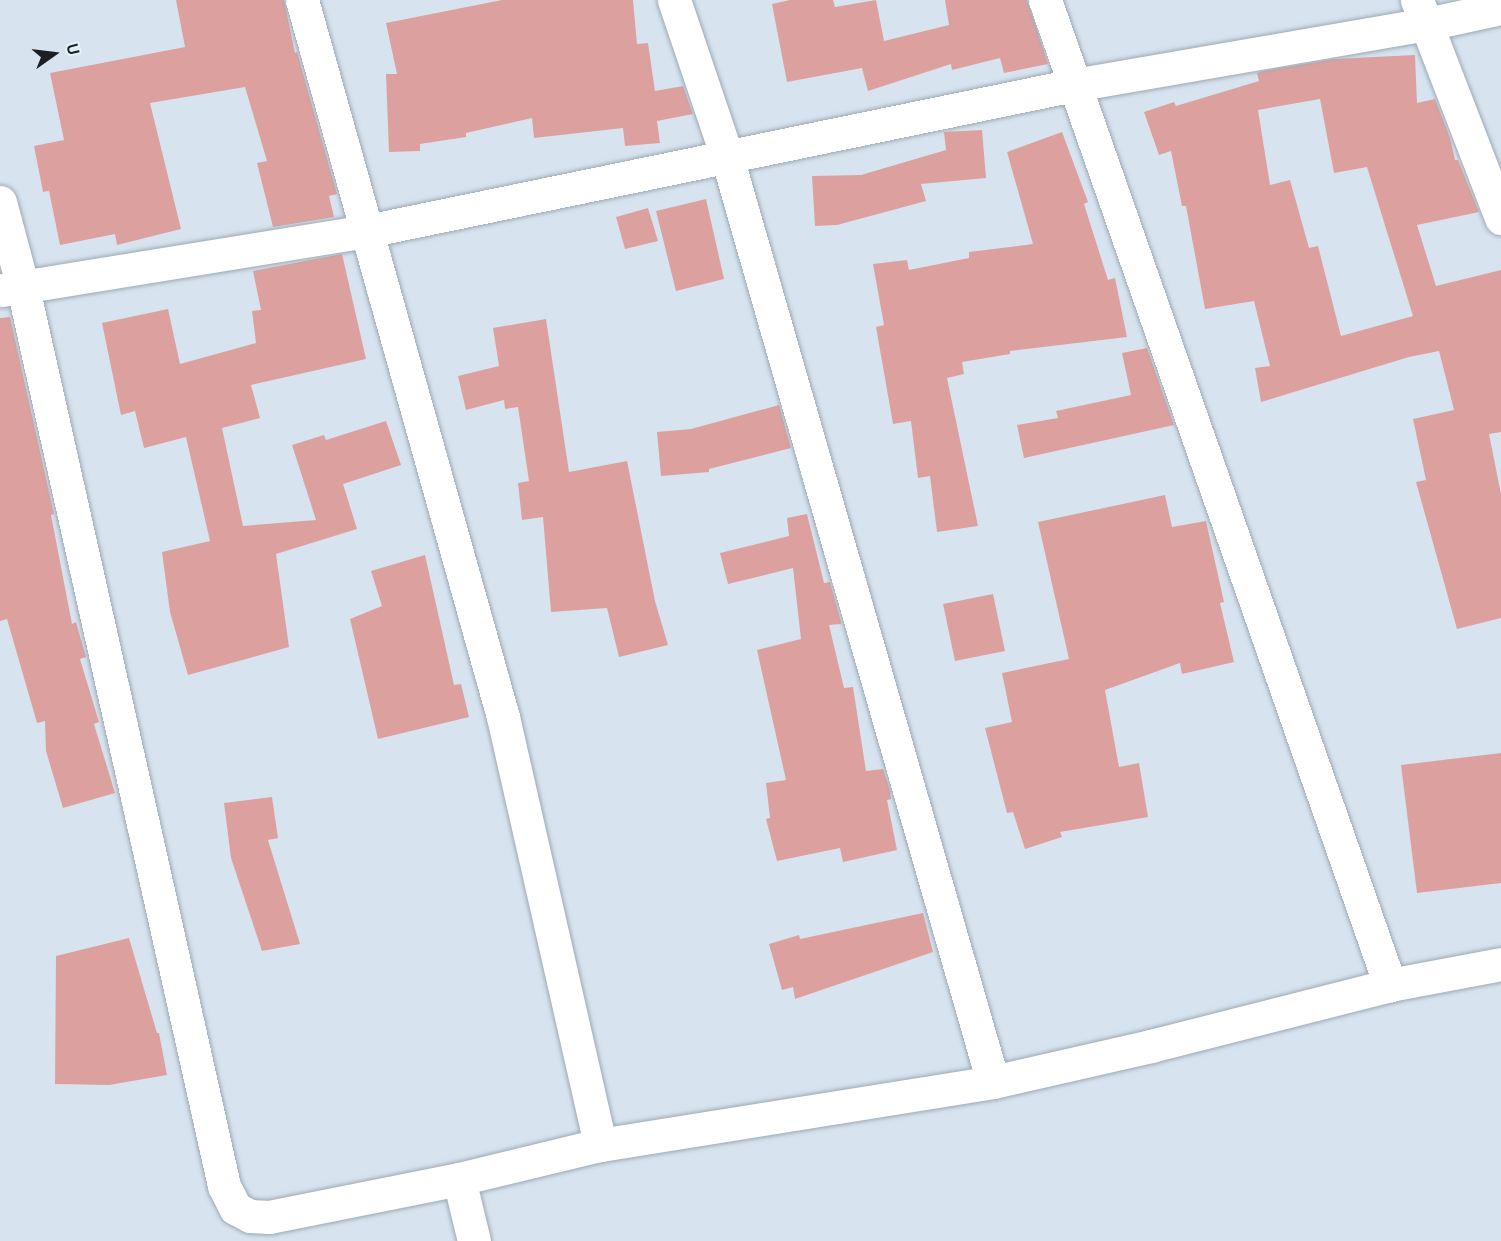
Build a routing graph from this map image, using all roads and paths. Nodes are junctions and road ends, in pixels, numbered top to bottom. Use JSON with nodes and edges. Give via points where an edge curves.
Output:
{"nodes":[{"id":1,"x":302,"y":0,"type":"edge"},
{"id":2,"x":674,"y":0,"type":"edge"},
{"id":3,"x":1045,"y":0,"type":"edge"},
{"id":4,"x":1501,"y":8,"type":"edge"},
{"id":5,"x":1422,"y":12,"type":"edge"},
{"id":6,"x":1074,"y":85,"type":"junction"},
{"id":7,"x":727,"y":157,"type":"junction"},
{"id":8,"x":0,"y":202,"type":"edge"},
{"id":9,"x":1501,"y":218,"type":"edge"},
{"id":10,"x":367,"y":231,"type":"junction"},
{"id":11,"x":11,"y":289,"type":"edge"},
{"id":12,"x":1501,"y":964,"type":"edge"},
{"id":13,"x":1390,"y":985,"type":"junction"},
{"id":14,"x":993,"y":1082,"type":"junction"},
{"id":15,"x":600,"y":1145,"type":"junction"},
{"id":16,"x":459,"y":1179,"type":"junction"},
{"id":17,"x":474,"y":1241,"type":"edge"}],
"edges":[{"from":1,"to":10,"type":"street"},
{"from":2,"to":7,"type":"street"},
{"from":3,"to":6,"type":"street"},
{"from":4,"to":5,"type":"street"},
{"from":5,"to":6,"type":"street"},
{"from":5,"to":9,"type":"street"},
{"from":6,"to":7,"type":"street"},
{"from":6,"to":13,"type":"street"},
{"from":7,"to":10,"type":"street"},
{"from":7,"to":14,"type":"street"},
{"from":8,"to":11,"type":"street"},
{"from":10,"to":11,"type":"street"},
{"from":10,"to":15,"type":"street","via":[[503,717]]},
{"from":11,"to":16,"type":"street","via":[[224,1186],[236,1208],[250,1216],[269,1217]]},
{"from":12,"to":13,"type":"street"},
{"from":13,"to":14,"type":"street","via":[[1151,1047]]},
{"from":14,"to":15,"type":"street"},
{"from":15,"to":16,"type":"street"},
{"from":16,"to":17,"type":"street"}]}
